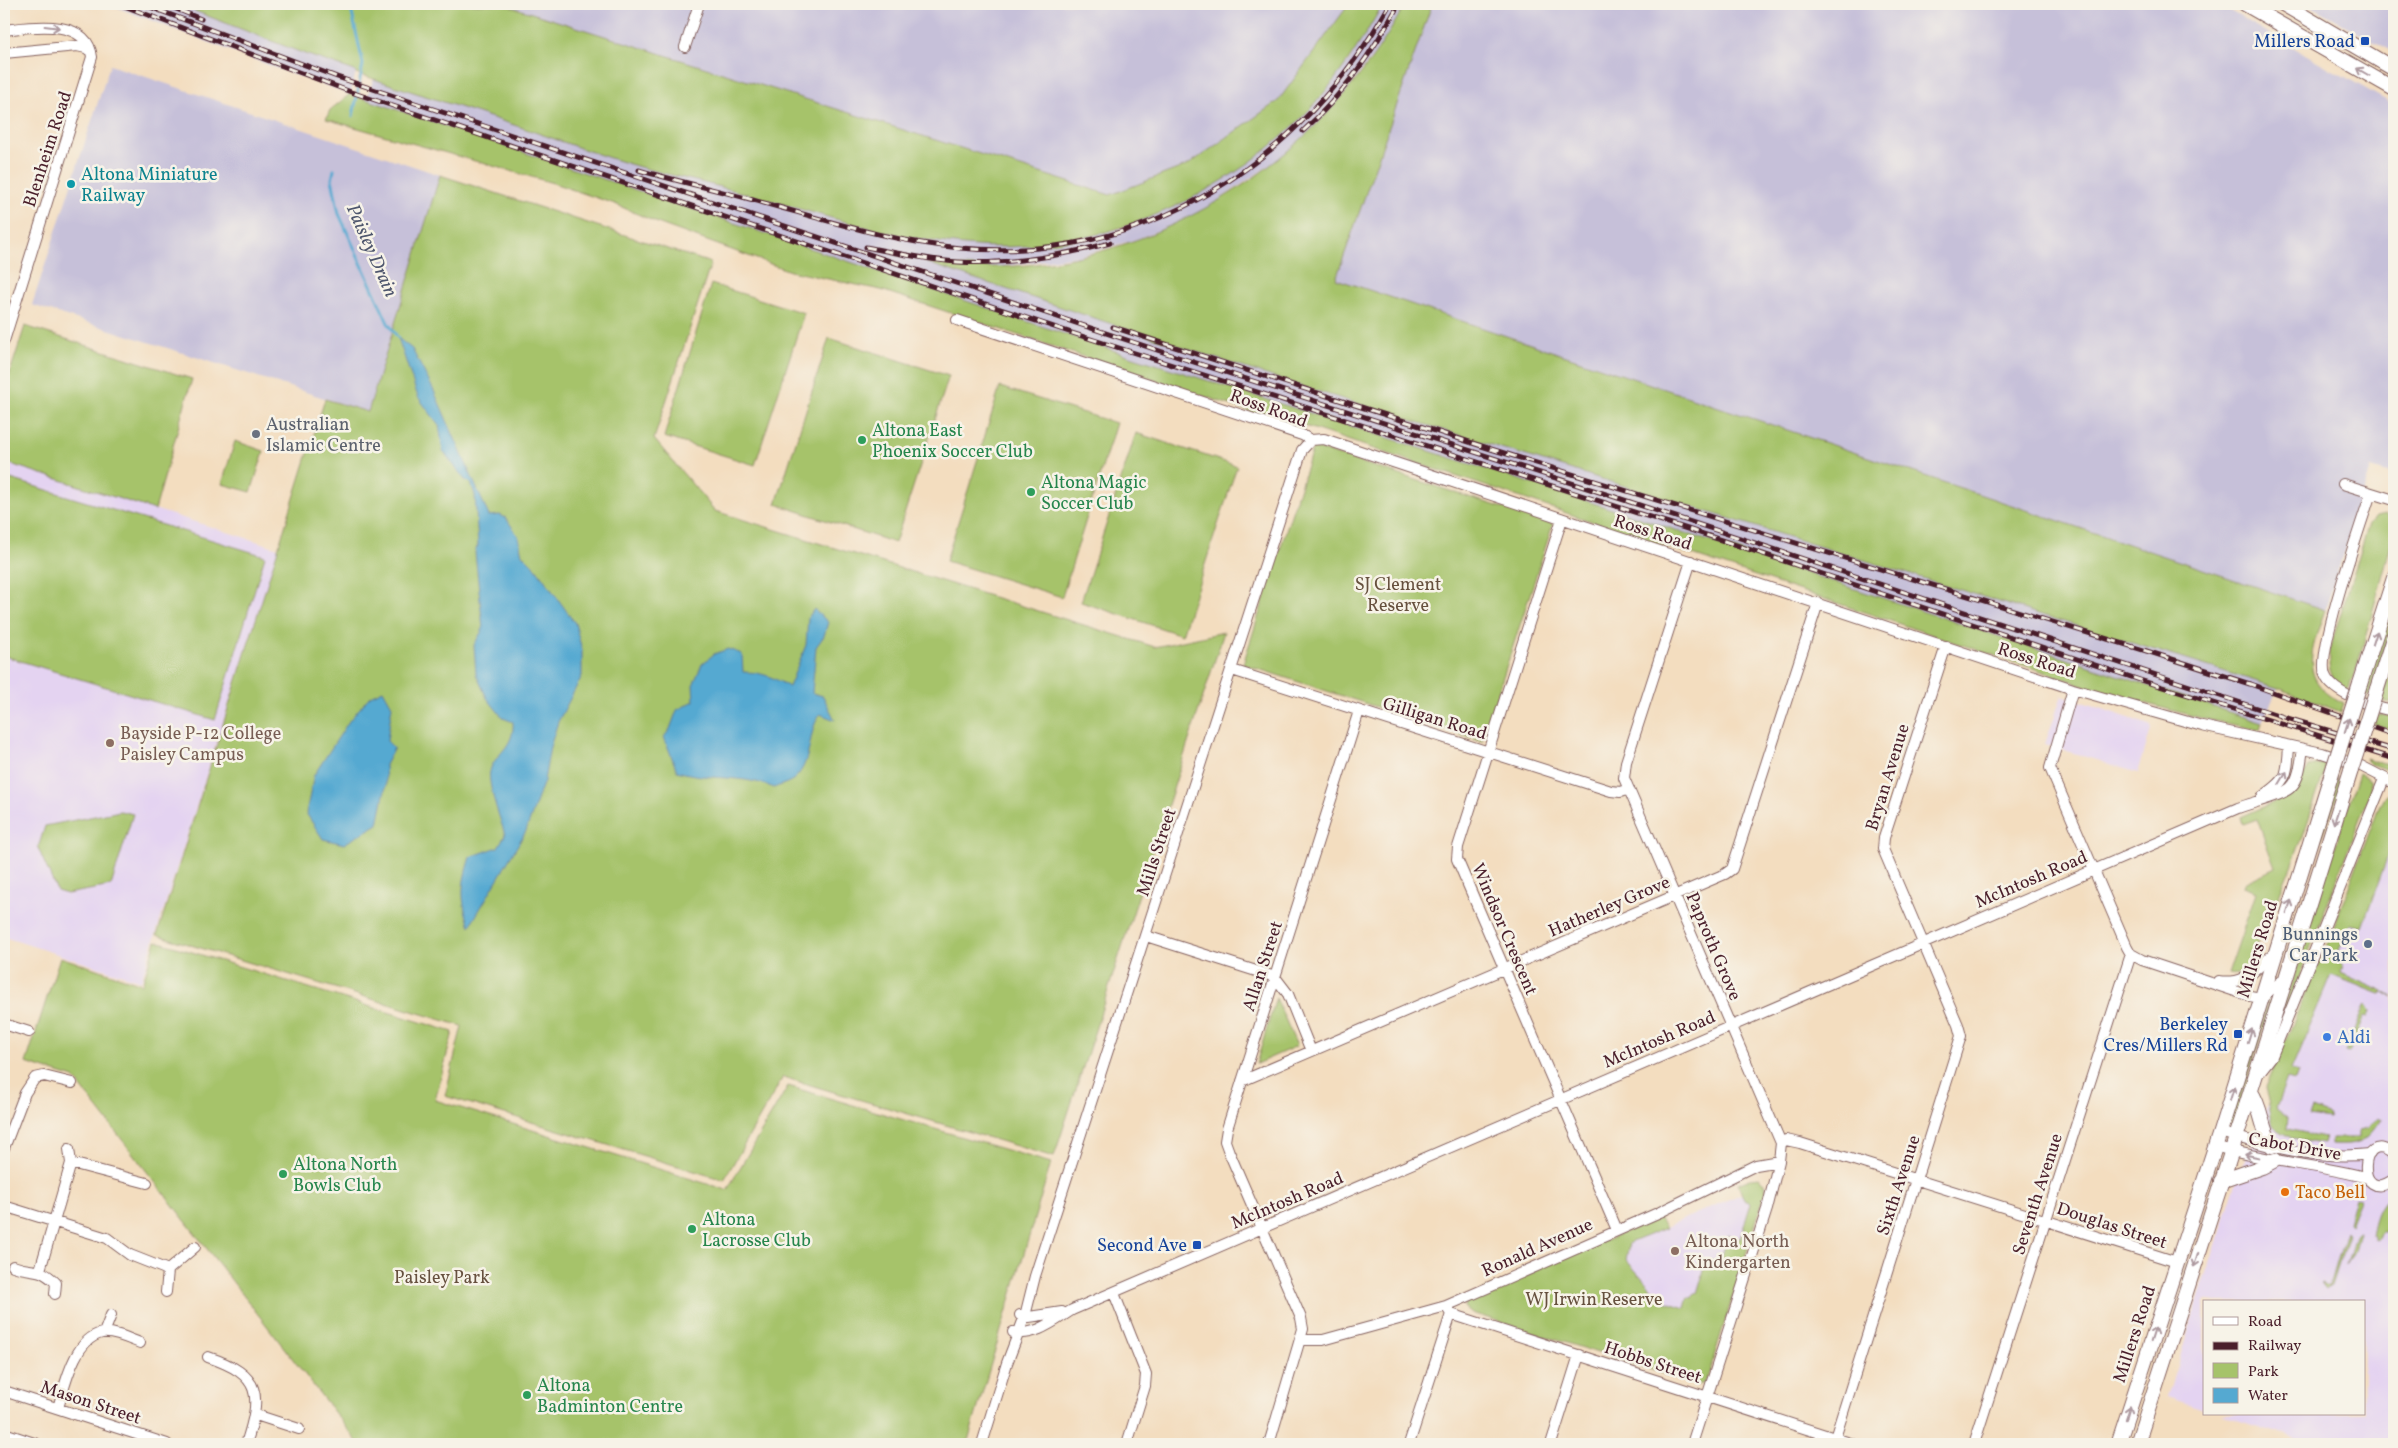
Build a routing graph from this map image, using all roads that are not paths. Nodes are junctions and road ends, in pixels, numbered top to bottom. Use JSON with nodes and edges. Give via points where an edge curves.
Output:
{"nodes":[{"id":1,"x":699,"y":4,"type":"edge"},
{"id":2,"x":2245,"y":4,"type":"edge"},
{"id":3,"x":2283,"y":4,"type":"edge"},
{"id":4,"x":4,"y":30,"type":"edge"},
{"id":5,"x":685,"y":47,"type":"dead end"},
{"id":6,"x":91,"y":52,"type":"junction"},
{"id":7,"x":4,"y":53,"type":"edge"},
{"id":8,"x":2394,"y":69,"type":"edge"},
{"id":9,"x":2394,"y":89,"type":"edge"},
{"id":10,"x":957,"y":320,"type":"dead end"},
{"id":11,"x":4,"y":341,"type":"edge"},
{"id":12,"x":1311,"y":440,"type":"junction"},
{"id":13,"x":2343,"y":484,"type":"dead end"},
{"id":14,"x":2371,"y":494,"type":"junction"},
{"id":15,"x":2394,"y":500,"type":"edge"},
{"id":16,"x":1562,"y":519,"type":"junction"},
{"id":17,"x":1691,"y":561,"type":"junction"},
{"id":18,"x":2394,"y":578,"type":"edge"},
{"id":19,"x":1818,"y":603,"type":"junction"},
{"id":20,"x":2394,"y":635,"type":"edge"},
{"id":21,"x":1946,"y":646,"type":"junction"},
{"id":22,"x":1232,"y":670,"type":"junction"},
{"id":23,"x":2073,"y":689,"type":"junction"},
{"id":24,"x":1359,"y":711,"type":"junction"},
{"id":25,"x":2394,"y":711,"type":"edge"},
{"id":26,"x":2289,"y":746,"type":"junction"},
{"id":27,"x":2303,"y":749,"type":"junction"},
{"id":28,"x":1488,"y":752,"type":"junction"},
{"id":29,"x":2343,"y":765,"type":"junction"},
{"id":30,"x":2389,"y":781,"type":"edge"},
{"id":31,"x":1629,"y":789,"type":"junction"},
{"id":32,"x":2259,"y":799,"type":"junction"},
{"id":33,"x":2094,"y":870,"type":"junction"},
{"id":34,"x":1675,"y":895,"type":"junction"},
{"id":35,"x":1146,"y":936,"type":"junction"},
{"id":36,"x":1923,"y":943,"type":"junction"},
{"id":37,"x":2275,"y":953,"type":"junction"},
{"id":38,"x":2131,"y":954,"type":"junction"},
{"id":39,"x":1504,"y":968,"type":"junction"},
{"id":40,"x":1275,"y":977,"type":"junction"},
{"id":41,"x":2203,"y":979,"type":"junction"},
{"id":42,"x":2284,"y":979,"type":"junction"},
{"id":43,"x":2261,"y":998,"type":"junction"},
{"id":44,"x":4,"y":1024,"type":"edge"},
{"id":45,"x":1730,"y":1026,"type":"junction"},
{"id":46,"x":29,"y":1032,"type":"dead end"},
{"id":47,"x":1311,"y":1051,"type":"junction"},
{"id":48,"x":1242,"y":1081,"type":"junction"},
{"id":49,"x":72,"y":1083,"type":"dead end"},
{"id":50,"x":2253,"y":1085,"type":"junction"},
{"id":51,"x":1560,"y":1099,"type":"junction"},
{"id":52,"x":2220,"y":1132,"type":"junction"},
{"id":53,"x":2236,"y":1137,"type":"junction"},
{"id":54,"x":1781,"y":1143,"type":"junction"},
{"id":55,"x":2215,"y":1146,"type":"junction"},
{"id":56,"x":2272,"y":1146,"type":"junction"},
{"id":57,"x":4,"y":1148,"type":"edge"},
{"id":58,"x":69,"y":1149,"type":"dead end"},
{"id":59,"x":2231,"y":1151,"type":"junction"},
{"id":60,"x":2370,"y":1154,"type":"junction"},
{"id":61,"x":2394,"y":1155,"type":"edge"},
{"id":62,"x":2275,"y":1160,"type":"junction"},
{"id":63,"x":1779,"y":1161,"type":"junction"},
{"id":64,"x":71,"y":1163,"type":"junction"},
{"id":65,"x":2368,"y":1178,"type":"junction"},
{"id":66,"x":2394,"y":1179,"type":"edge"},
{"id":67,"x":1917,"y":1180,"type":"junction"},
{"id":68,"x":2221,"y":1181,"type":"junction"},
{"id":69,"x":147,"y":1183,"type":"dead end"},
{"id":70,"x":4,"y":1206,"type":"edge"},
{"id":71,"x":2045,"y":1220,"type":"junction"},
{"id":72,"x":54,"y":1222,"type":"junction"},
{"id":73,"x":1262,"y":1228,"type":"junction"},
{"id":74,"x":1617,"y":1230,"type":"junction"},
{"id":75,"x":195,"y":1247,"type":"dead end"},
{"id":76,"x":2177,"y":1262,"type":"junction"},
{"id":77,"x":12,"y":1266,"type":"dead end"},
{"id":78,"x":40,"y":1270,"type":"junction"},
{"id":79,"x":168,"y":1270,"type":"junction"},
{"id":80,"x":166,"y":1292,"type":"dead end"},
{"id":81,"x":1114,"y":1293,"type":"junction"},
{"id":82,"x":55,"y":1294,"type":"dead end"},
{"id":83,"x":1072,"y":1310,"type":"junction"},
{"id":84,"x":1448,"y":1310,"type":"junction"},
{"id":85,"x":111,"y":1315,"type":"dead end"},
{"id":86,"x":1022,"y":1315,"type":"junction"},
{"id":87,"x":104,"y":1333,"type":"junction"},
{"id":88,"x":1016,"y":1333,"type":"junction"},
{"id":89,"x":1302,"y":1340,"type":"junction"},
{"id":90,"x":140,"y":1343,"type":"dead end"},
{"id":91,"x":1579,"y":1355,"type":"junction"},
{"id":92,"x":208,"y":1357,"type":"dead end"},
{"id":93,"x":4,"y":1391,"type":"edge"},
{"id":94,"x":1707,"y":1397,"type":"junction"},
{"id":95,"x":58,"y":1408,"type":"junction"},
{"id":96,"x":256,"y":1415,"type":"junction"},
{"id":97,"x":299,"y":1429,"type":"dead end"},
{"id":98,"x":4,"y":1433,"type":"edge"},
{"id":99,"x":1839,"y":1441,"type":"edge"},
{"id":100,"x":37,"y":1444,"type":"edge"},
{"id":101,"x":167,"y":1444,"type":"edge"},
{"id":102,"x":246,"y":1444,"type":"edge"},
{"id":103,"x":982,"y":1444,"type":"edge"},
{"id":104,"x":1127,"y":1444,"type":"edge"},
{"id":105,"x":1269,"y":1444,"type":"edge"},
{"id":106,"x":1409,"y":1444,"type":"edge"},
{"id":107,"x":1551,"y":1444,"type":"edge"},
{"id":108,"x":1692,"y":1444,"type":"edge"},
{"id":109,"x":1853,"y":1444,"type":"edge"},
{"id":110,"x":1974,"y":1444,"type":"edge"},
{"id":111,"x":2118,"y":1444,"type":"edge"},
{"id":112,"x":2137,"y":1444,"type":"edge"}],
"edges":[{"from":1,"to":5,"type":"street"},
{"from":9,"to":2,"type":"main road","one_way":true},
{"from":3,"to":8,"type":"main road"},
{"from":4,"to":6,"type":"street","one_way":true,"via":[[46,26],[62,29],[81,38]]},
{"from":6,"to":7,"type":"street","via":[[77,46]]},
{"from":6,"to":11,"type":"street","name":"Blenheim Road","via":[[90,69]]},
{"from":10,"to":12,"type":"street","name":"Ross Road"},
{"from":12,"to":16,"type":"street","name":"Ross Road","via":[[1324,440]]},
{"from":12,"to":22,"type":"street","name":"Mills Street","via":[[1302,450]]},
{"from":13,"to":14,"type":"street"},
{"from":14,"to":15,"type":"street"},
{"from":14,"to":25,"type":"street","via":[[2326,640],[2324,674],[2330,684],[2342,693]]},
{"from":16,"to":17,"type":"street","name":"Ross Road"},
{"from":16,"to":28,"type":"street","name":"Windsor Crescent"},
{"from":17,"to":19,"type":"street","name":"Ross Road"},
{"from":17,"to":31,"type":"street","name":"Paproth Grove","via":[[1626,762],[1624,778]]},
{"from":29,"to":18,"type":"main road","name":"Millers Road","one_way":true,"bridge":true,"via":[[2360,684]]},
{"from":19,"to":21,"type":"street","name":"Ross Road"},
{"from":19,"to":34,"type":"street","name":"Hatherley Grove","via":[[1735,863],[1724,874]]},
{"from":20,"to":29,"type":"main road","name":"Millers Road","bridge":true,"via":[[2377,689]]},
{"from":21,"to":23,"type":"street","name":"Ross Road"},
{"from":21,"to":36,"type":"street","name":"Bryan Avenue","via":[[1883,849]]},
{"from":22,"to":24,"type":"street","name":"Gilligan Road"},
{"from":22,"to":35,"type":"street","name":"Mills Street"},
{"from":23,"to":26,"type":"street","name":"Ross Road","via":[[2134,708]]},
{"from":23,"to":33,"type":"street","via":[[2050,768]]},
{"from":24,"to":28,"type":"street","name":"Gilligan Road"},
{"from":24,"to":40,"type":"street","name":"Allan Street"},
{"from":26,"to":27,"type":"street","name":"Ross Road"},
{"from":32,"to":26,"type":"street","name":"McIntosh Road","one_way":true,"via":[[2284,779],[2288,770]]},
{"from":27,"to":29,"type":"street","name":"Ross Road"},
{"from":27,"to":32,"type":"street","name":"McIntosh Road","via":[[2293,786],[2280,796]]},
{"from":28,"to":31,"type":"street","name":"Gilligan Road","via":[[1611,791]]},
{"from":28,"to":39,"type":"street","name":"Windsor Crescent","via":[[1457,859]]},
{"from":29,"to":30,"type":"street","name":"Ross Road"},
{"from":37,"to":29,"type":"main road","name":"Millers Road","one_way":true},
{"from":29,"to":42,"type":"main road","name":"Millers Road","one_way":true},
{"from":30,"to":50,"type":"street","name":"Millers Road","via":[[2272,1056]]},
{"from":31,"to":34,"type":"street","name":"Paproth Grove"},
{"from":32,"to":33,"type":"street","name":"McIntosh Road"},
{"from":33,"to":36,"type":"street","name":"McIntosh Road"},
{"from":33,"to":38,"type":"street"},
{"from":34,"to":39,"type":"street","name":"Hatherley Grove"},
{"from":34,"to":45,"type":"street","name":"Paproth Grove"},
{"from":35,"to":40,"type":"street"},
{"from":35,"to":86,"type":"street","name":"Mills Street"},
{"from":36,"to":45,"type":"street","name":"McIntosh Road"},
{"from":36,"to":67,"type":"street","name":"Sixth Avenue","via":[[1961,1036]]},
{"from":37,"to":41,"type":"street","via":[[2245,979],[2230,983]]},
{"from":37,"to":43,"type":"main road","name":"Millers Road"},
{"from":38,"to":41,"type":"street"},
{"from":38,"to":71,"type":"street","name":"Seventh Avenue"},
{"from":39,"to":47,"type":"street","name":"Hatherley Grove"},
{"from":39,"to":51,"type":"street","name":"Windsor Crescent"},
{"from":40,"to":47,"type":"street","via":[[1288,994]]},
{"from":40,"to":48,"type":"street","name":"Allan Street"},
{"from":41,"to":43,"type":"street"},
{"from":42,"to":43,"type":"street"},
{"from":42,"to":50,"type":"main road","name":"Millers Road"},
{"from":52,"to":43,"type":"main road","name":"Millers Road","one_way":true},
{"from":44,"to":46,"type":"street"},
{"from":45,"to":51,"type":"street","name":"McIntosh Road"},
{"from":45,"to":54,"type":"street","name":"Paproth Grove"},
{"from":47,"to":48,"type":"street","name":"Hatherley Grove"},
{"from":48,"to":73,"type":"street","name":"Allan Street","via":[[1226,1141]]},
{"from":49,"to":57,"type":"street","via":[[44,1076],[35,1078]]},
{"from":50,"to":53,"type":"main road","name":"Millers Road"},
{"from":50,"to":56,"type":"main road","via":[[2263,1129]]},
{"from":51,"to":73,"type":"street","name":"McIntosh Road"},
{"from":51,"to":74,"type":"street","name":"Windsor Crescent"},
{"from":52,"to":53,"type":"street","name":"Cabot Drive"},
{"from":52,"to":55,"type":"main road","name":"Millers Road"},
{"from":53,"to":56,"type":"street","name":"Cabot Drive"},
{"from":53,"to":59,"type":"main road","name":"Millers Road"},
{"from":54,"to":63,"type":"street"},
{"from":54,"to":67,"type":"street","name":"Douglas Street","via":[[1786,1140],[1800,1143]]},
{"from":55,"to":59,"type":"street","name":"Cabot Drive"},
{"from":55,"to":76,"type":"main road","name":"Millers Road"},
{"from":56,"to":60,"type":"street","name":"Cabot Drive","via":[[2327,1156]]},
{"from":58,"to":64,"type":"street"},
{"from":62,"to":59,"type":"street","name":"Cabot Drive","one_way":true},
{"from":59,"to":68,"type":"main road","name":"Millers Road"},
{"from":60,"to":61,"type":"street","name":"Cabot Drive","via":[[2383,1150]]},
{"from":60,"to":65,"type":"street","via":[[2365,1163]]},
{"from":62,"to":65,"type":"street","name":"Cabot Drive","via":[[2331,1168]]},
{"from":62,"to":68,"type":"main road","via":[[2262,1168]]},
{"from":63,"to":74,"type":"street","name":"Ronald Avenue","via":[[1756,1165]]},
{"from":63,"to":94,"type":"street","via":[[1767,1209]]},
{"from":64,"to":69,"type":"street"},
{"from":64,"to":72,"type":"street"},
{"from":65,"to":66,"type":"street","name":"Cabot Drive","via":[[2379,1184]]},
{"from":67,"to":71,"type":"street","name":"Douglas Street"},
{"from":67,"to":99,"type":"street","name":"Sixth Avenue"},
{"from":68,"to":112,"type":"main road","name":"Millers Road","one_way":true},
{"from":70,"to":72,"type":"street"},
{"from":71,"to":76,"type":"street","name":"Douglas Street"},
{"from":71,"to":110,"type":"street","name":"Seventh Avenue"},
{"from":72,"to":78,"type":"street"},
{"from":72,"to":79,"type":"street","via":[[106,1238],[130,1255]]},
{"from":73,"to":81,"type":"street","name":"McIntosh Road"},
{"from":73,"to":89,"type":"street","name":"Allan Street","via":[[1301,1318]]},
{"from":74,"to":84,"type":"street","name":"Ronald Avenue"},
{"from":75,"to":79,"type":"street"},
{"from":111,"to":76,"type":"main road","name":"Millers Road","one_way":true},
{"from":77,"to":78,"type":"street","via":[[26,1271]]},
{"from":78,"to":82,"type":"street","via":[[56,1283]]},
{"from":79,"to":80,"type":"street"},
{"from":81,"to":83,"type":"street","name":"McIntosh Road"},
{"from":81,"to":104,"type":"street","via":[[1146,1374]]},
{"from":83,"to":86,"type":"street","name":"McIntosh Road","via":[[1043,1316]]},
{"from":83,"to":88,"type":"street","name":"McIntosh Road","via":[[1038,1330]]},
{"from":84,"to":89,"type":"street","name":"Ronald Avenue","via":[[1323,1340]]},
{"from":84,"to":91,"type":"street","name":"Hobbs Street"},
{"from":84,"to":106,"type":"street"},
{"from":85,"to":87,"type":"street"},
{"from":86,"to":88,"type":"street","name":"Mills Street"},
{"from":87,"to":90,"type":"street"},
{"from":87,"to":95,"type":"street","via":[[91,1338],[74,1358]]},
{"from":88,"to":103,"type":"street","name":"Mills Street"},
{"from":89,"to":105,"type":"street"},
{"from":91,"to":94,"type":"street","name":"Hobbs Street"},
{"from":91,"to":107,"type":"street"},
{"from":92,"to":96,"type":"street","via":[[244,1373],[256,1395]]},
{"from":93,"to":95,"type":"street","name":"Mason Street"},
{"from":94,"to":99,"type":"street","name":"Hobbs Street"},
{"from":94,"to":108,"type":"street"},
{"from":95,"to":101,"type":"street","name":"Mason Street"},
{"from":96,"to":97,"type":"street"},
{"from":96,"to":102,"type":"street"},
{"from":98,"to":100,"type":"street"},
{"from":99,"to":109,"type":"street","name":"Hobbs Street"}]}
